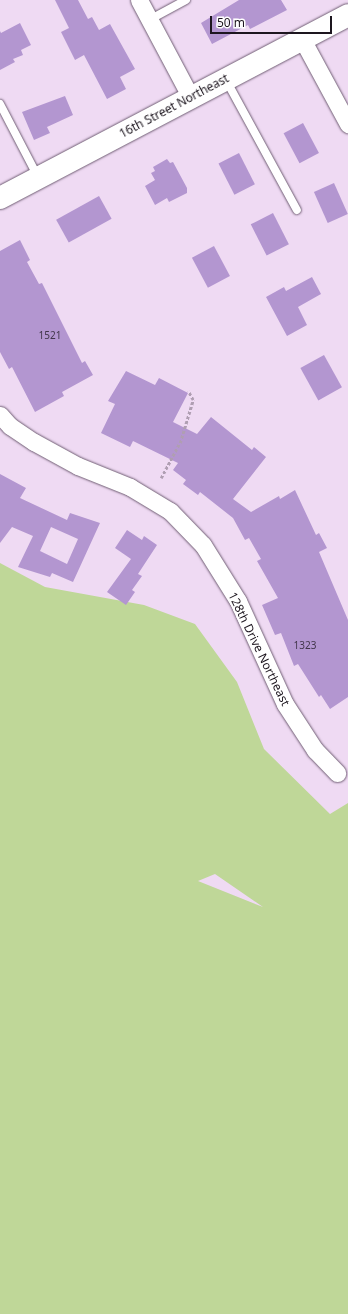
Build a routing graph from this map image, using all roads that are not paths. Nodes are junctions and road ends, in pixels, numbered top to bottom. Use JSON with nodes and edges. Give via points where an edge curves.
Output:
{"nodes":[{"id":1,"x":139,"y":0,"type":"edge"},
{"id":2,"x":186,"y":0,"type":"edge"},
{"id":3,"x":348,"y":15,"type":"edge"},
{"id":4,"x":149,"y":20,"type":"junction"},
{"id":5,"x":302,"y":39,"type":"junction"},
{"id":6,"x":225,"y":79,"type":"junction"},
{"id":7,"x":191,"y":98,"type":"junction"},
{"id":8,"x":0,"y":104,"type":"edge"},
{"id":9,"x":348,"y":124,"type":"edge"},
{"id":10,"x":38,"y":178,"type":"junction"},
{"id":11,"x":0,"y":198,"type":"edge"},
{"id":12,"x":297,"y":210,"type":"dead end"},
{"id":13,"x":0,"y":414,"type":"edge"},
{"id":14,"x":337,"y":773,"type":"dead end"}],
"edges":[{"from":1,"to":4,"type":"street"},
{"from":2,"to":4,"type":"lane"},
{"from":3,"to":5,"type":"street","name":"16th Street Northeast"},
{"from":4,"to":7,"type":"street"},
{"from":5,"to":6,"type":"street","name":"16th Street Northeast"},
{"from":5,"to":9,"type":"street"},
{"from":6,"to":7,"type":"street","name":"16th Street Northeast"},
{"from":6,"to":12,"type":"lane"},
{"from":7,"to":10,"type":"street","name":"16th Street Northeast"},
{"from":8,"to":10,"type":"lane"},
{"from":10,"to":11,"type":"street","name":"16th Street Northeast"},
{"from":13,"to":14,"type":"street","name":"128th Drive Northeast","via":[[10,426],[34,442],[78,466],[130,486],[170,512],[203,545],[238,601],[285,704],[315,750]]}]}
